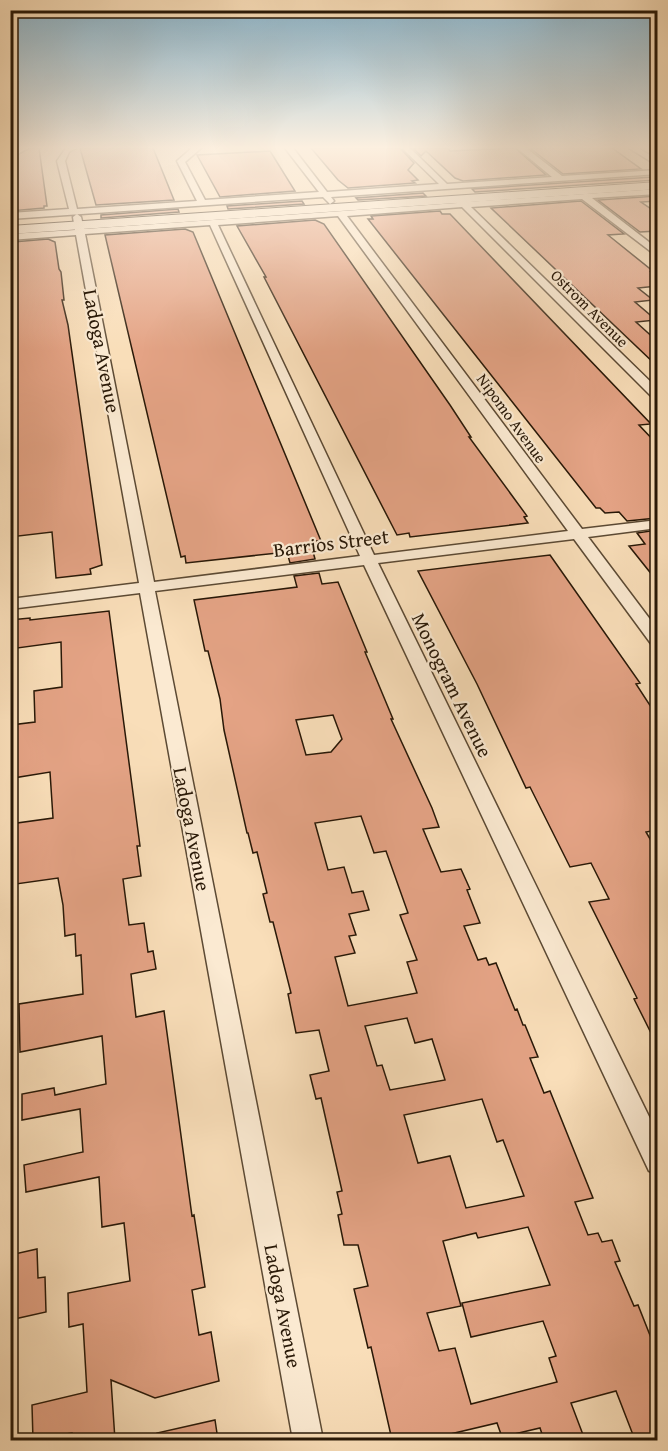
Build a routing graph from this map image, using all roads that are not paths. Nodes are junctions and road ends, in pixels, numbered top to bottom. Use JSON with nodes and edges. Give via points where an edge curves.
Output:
{"nodes":[{"id":1,"x":10,"y":216,"type":"edge"},
{"id":2,"x":75,"y":216,"type":"edge"},
{"id":3,"x":118,"y":216,"type":"edge"},
{"id":4,"x":166,"y":216,"type":"edge"},
{"id":5,"x":259,"y":216,"type":"edge"},
{"id":6,"x":342,"y":216,"type":"edge"},
{"id":7,"x":475,"y":216,"type":"edge"},
{"id":8,"x":609,"y":216,"type":"edge"},
{"id":9,"x":10,"y":222,"type":"edge"},
{"id":10,"x":77,"y":222,"type":"junction"},
{"id":11,"x":213,"y":223,"type":"junction"},
{"id":12,"x":10,"y":230,"type":"edge"},
{"id":13,"x":10,"y":237,"type":"edge"},
{"id":14,"x":657,"y":254,"type":"edge"},
{"id":15,"x":657,"y":396,"type":"edge"},
{"id":16,"x":657,"y":525,"type":"edge"},
{"id":17,"x":577,"y":534,"type":"junction"},
{"id":18,"x":369,"y":560,"type":"junction"},
{"id":19,"x":146,"y":587,"type":"junction"},
{"id":20,"x":10,"y":604,"type":"edge"},
{"id":21,"x":657,"y":642,"type":"edge"},
{"id":22,"x":657,"y":1163,"type":"edge"},
{"id":23,"x":308,"y":1440,"type":"edge"}],
"edges":[{"from":1,"to":10,"type":"street"},
{"from":2,"to":10,"type":"street","name":"Ladoga Avenue"},
{"from":3,"to":10,"type":"street"},
{"from":4,"to":10,"type":"main road"},
{"from":5,"to":11,"type":"street"},
{"from":6,"to":17,"type":"street","name":"Nipomo Avenue"},
{"from":7,"to":15,"type":"street","name":"Ostrom Avenue"},
{"from":8,"to":14,"type":"street"},
{"from":9,"to":10,"type":"main road"},
{"from":10,"to":11,"type":"street"},
{"from":10,"to":12,"type":"main road"},
{"from":10,"to":13,"type":"street"},
{"from":10,"to":19,"type":"street","name":"Ladoga Avenue"},
{"from":11,"to":18,"type":"street","name":"Monogram Avenue"},
{"from":16,"to":17,"type":"street","name":"Barrios Street"},
{"from":17,"to":18,"type":"street","name":"Barrios Street"},
{"from":17,"to":21,"type":"street","name":"Nipomo Avenue"},
{"from":18,"to":19,"type":"street","name":"Barrios Street"},
{"from":18,"to":22,"type":"street","name":"Monogram Avenue"},
{"from":19,"to":20,"type":"street","name":"Barrios Street"},
{"from":19,"to":23,"type":"street","name":"Ladoga Avenue"}]}
